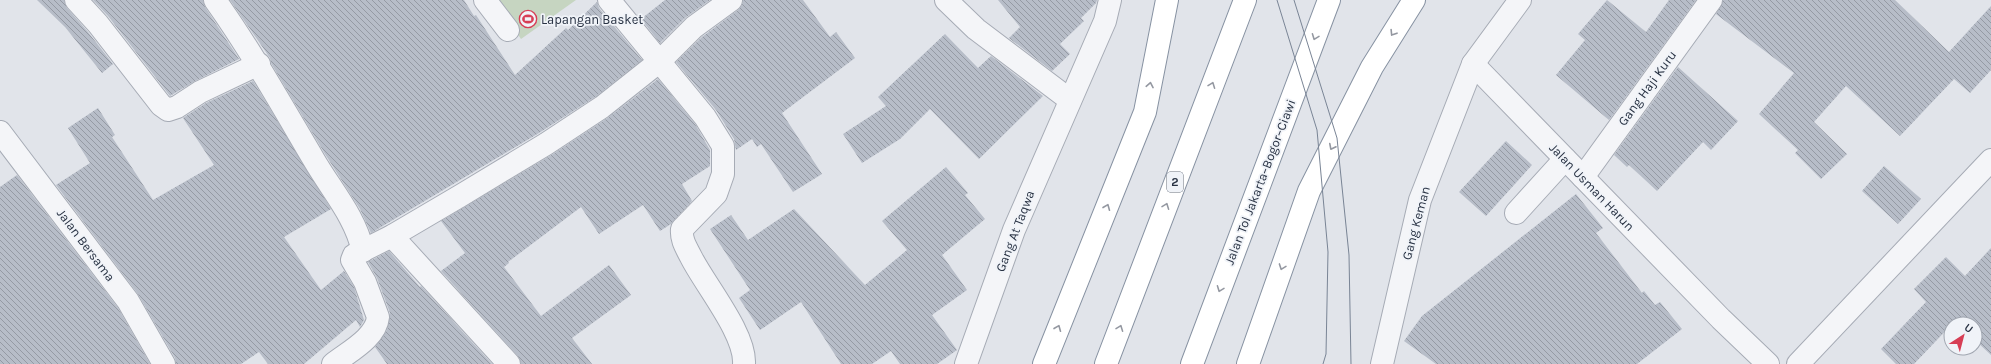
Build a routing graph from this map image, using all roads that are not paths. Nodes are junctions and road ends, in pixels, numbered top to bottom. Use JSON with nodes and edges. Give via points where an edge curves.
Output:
{"nodes":[{"id":1,"x":76,"y":0,"type":"edge"},
{"id":2,"x":215,"y":0,"type":"edge"},
{"id":3,"x":485,"y":0,"type":"edge"},
{"id":4,"x":609,"y":0,"type":"edge"},
{"id":5,"x":731,"y":0,"type":"edge"},
{"id":6,"x":946,"y":0,"type":"edge"},
{"id":7,"x":1110,"y":0,"type":"edge"},
{"id":8,"x":1167,"y":0,"type":"edge"},
{"id":9,"x":1245,"y":0,"type":"edge"},
{"id":10,"x":1329,"y":0,"type":"edge"},
{"id":11,"x":1414,"y":0,"type":"edge"},
{"id":12,"x":1520,"y":0,"type":"edge"},
{"id":13,"x":1711,"y":0,"type":"edge"},
{"id":14,"x":508,"y":30,"type":"dead end"},
{"id":15,"x":660,"y":61,"type":"junction"},
{"id":16,"x":259,"y":64,"type":"junction"},
{"id":17,"x":1473,"y":64,"type":"junction"},
{"id":18,"x":1070,"y":100,"type":"junction"},
{"id":19,"x":0,"y":132,"type":"edge"},
{"id":20,"x":1565,"y":159,"type":"junction"},
{"id":21,"x":1991,"y":160,"type":"edge"},
{"id":22,"x":1583,"y":177,"type":"junction"},
{"id":23,"x":1516,"y":213,"type":"dead end"},
{"id":24,"x":392,"y":236,"type":"junction"},
{"id":25,"x":363,"y":251,"type":"junction"},
{"id":26,"x":164,"y":364,"type":"edge"},
{"id":27,"x":333,"y":364,"type":"edge"},
{"id":28,"x":509,"y":364,"type":"edge"},
{"id":29,"x":744,"y":364,"type":"edge"},
{"id":30,"x":966,"y":364,"type":"edge"},
{"id":31,"x":1044,"y":364,"type":"edge"},
{"id":32,"x":1106,"y":364,"type":"edge"},
{"id":33,"x":1192,"y":364,"type":"edge"},
{"id":34,"x":1248,"y":364,"type":"edge"},
{"id":35,"x":1382,"y":364,"type":"edge"},
{"id":36,"x":1768,"y":364,"type":"edge"},
{"id":37,"x":1798,"y":364,"type":"edge"}],
"edges":[{"from":1,"to":16,"type":"street","via":[[161,105],[168,110],[177,108],[200,92]]},
{"from":2,"to":16,"type":"street"},
{"from":3,"to":14,"type":"street"},
{"from":4,"to":15,"type":"street"},
{"from":5,"to":15,"type":"street","via":[[694,27]]},
{"from":6,"to":18,"type":"street","via":[[976,29]]},
{"from":7,"to":18,"type":"street","name":"Gang At Taqwa","via":[[1105,21]]},
{"from":31,"to":8,"type":"highway","one_way":true,"via":[[1145,112]]},
{"from":32,"to":9,"type":"highway","number":"2","one_way":true},
{"from":10,"to":33,"type":"highway","name":"Jalan Tol Jakarta–Bogor–Ciawi","one_way":true},
{"from":11,"to":34,"type":"highway","one_way":true,"via":[[1372,67],[1309,191]]},
{"from":12,"to":17,"type":"street"},
{"from":13,"to":22,"type":"street","name":"Gang Haji Kuru"},
{"from":15,"to":24,"type":"street","via":[[602,107],[546,144]]},
{"from":15,"to":29,"type":"street","via":[[705,117],[723,146],[723,174],[716,194],[682,229],[681,239],[735,332],[741,344]]},
{"from":16,"to":25,"type":"street","via":[[316,163],[342,200],[359,234]]},
{"from":17,"to":20,"type":"street","name":"Jalan Usman Harun"},
{"from":17,"to":35,"type":"street","name":"Gang Keman","via":[[1420,200]]},
{"from":18,"to":30,"type":"street","name":"Gang At Taqwa","via":[[1014,230]]},
{"from":19,"to":26,"type":"street","name":"Jalan Bersama","via":[[128,301]]},
{"from":20,"to":22,"type":"street","name":"Jalan Usman Harun"},
{"from":20,"to":23,"type":"street"},
{"from":21,"to":37,"type":"street"},
{"from":22,"to":36,"type":"street","name":"Jalan Usman Harun"},
{"from":24,"to":25,"type":"street"},
{"from":24,"to":28,"type":"street"},
{"from":25,"to":27,"type":"street","via":[[354,254],[352,260],[365,282],[378,317],[377,322],[368,337]]}]}
